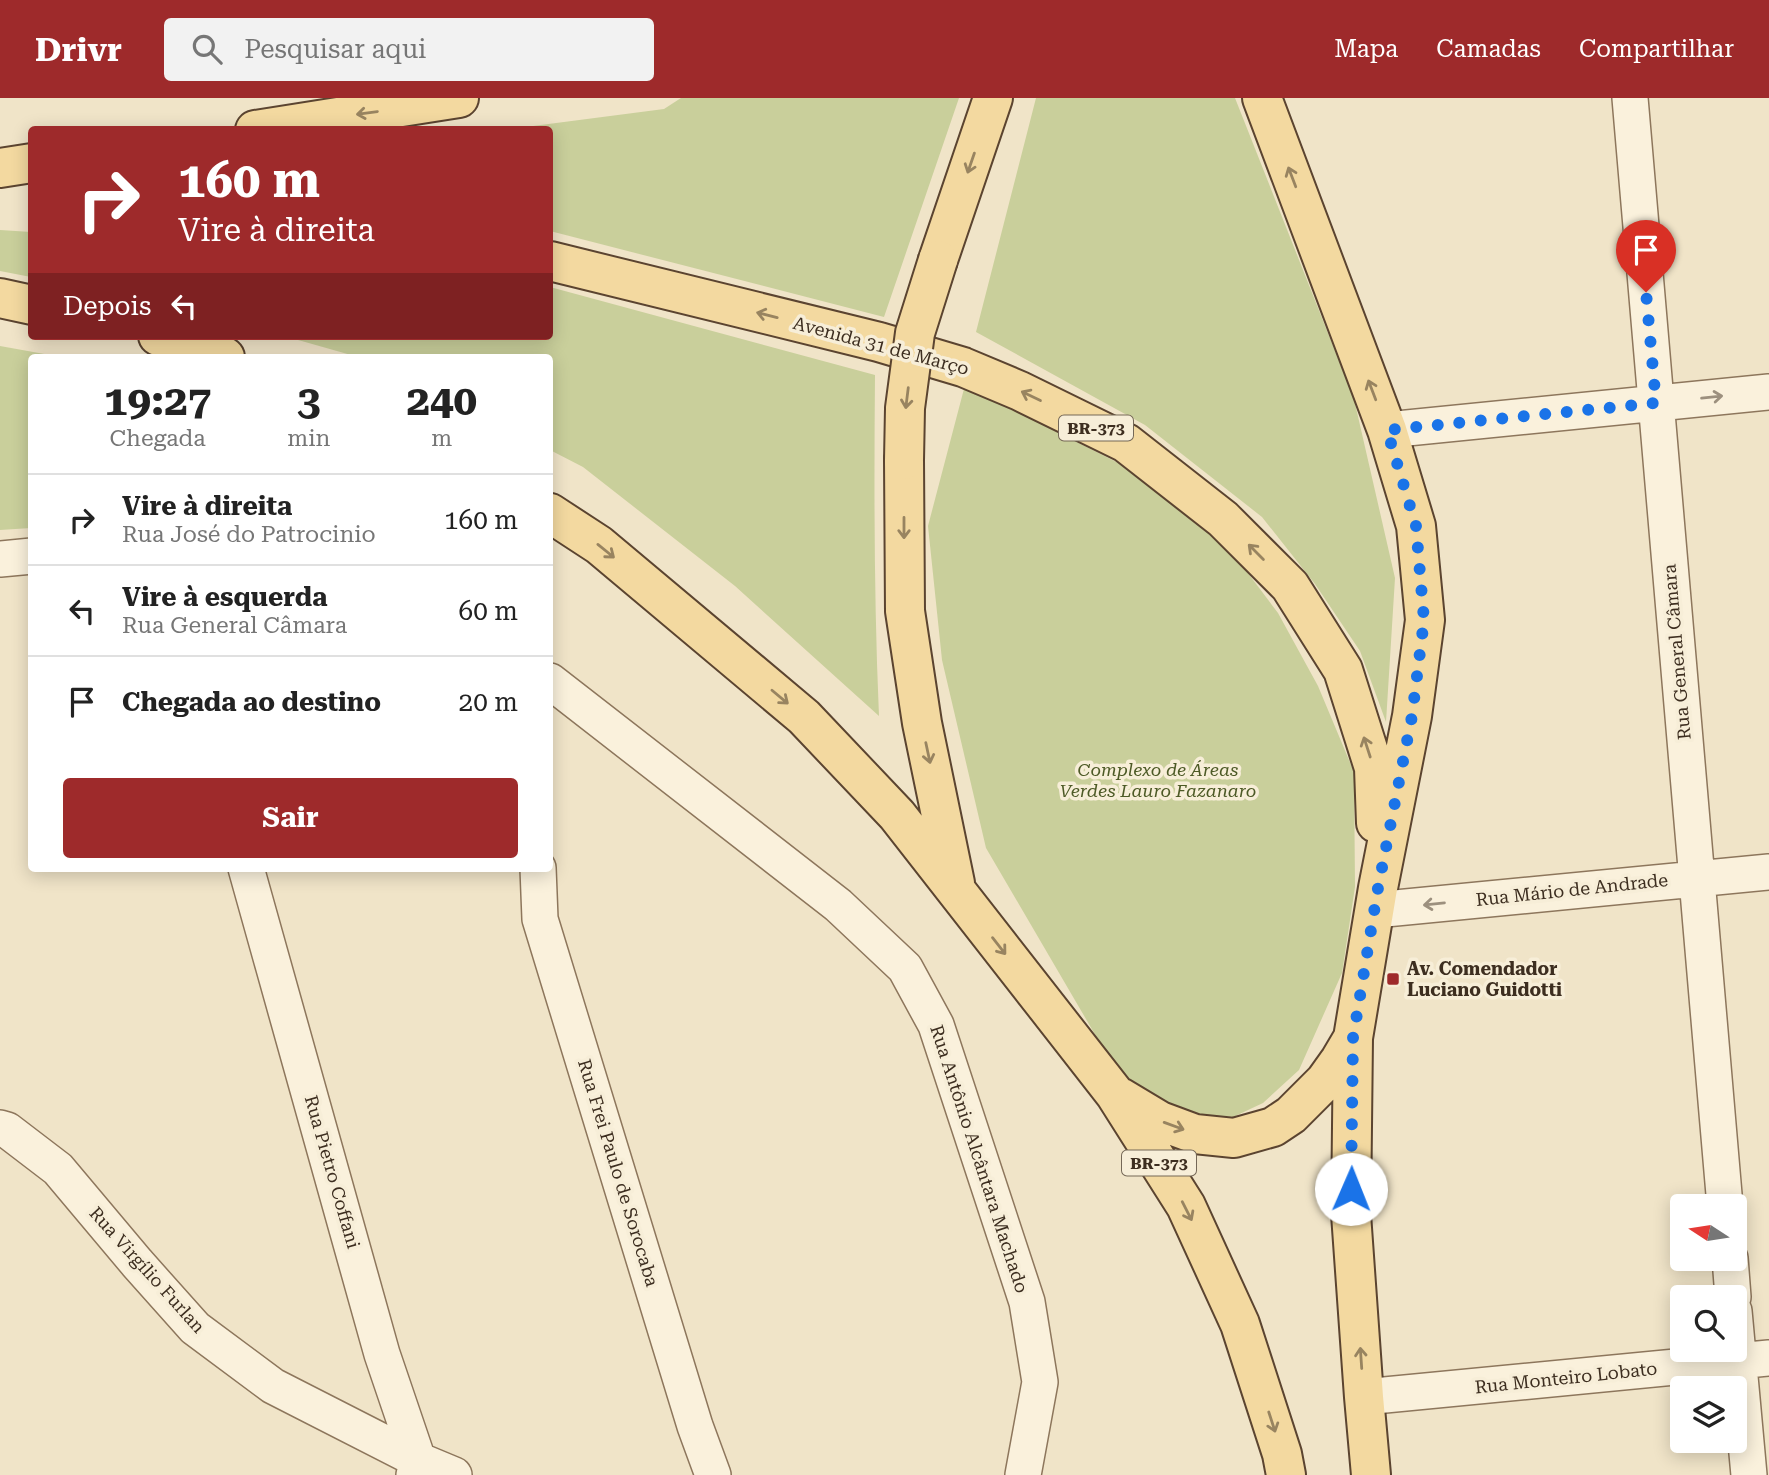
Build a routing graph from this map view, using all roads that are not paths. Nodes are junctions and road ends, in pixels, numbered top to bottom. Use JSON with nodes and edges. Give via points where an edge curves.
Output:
{"nodes":[{"id":1,"x":459,"y":98,"type":"edge"},
{"id":2,"x":993,"y":98,"type":"edge"},
{"id":3,"x":1262,"y":98,"type":"edge"},
{"id":4,"x":1630,"y":98,"type":"edge"},
{"id":5,"x":280,"y":126,"type":"edge"},
{"id":6,"x":28,"y":164,"type":"edge"},
{"id":7,"x":0,"y":168,"type":"edge"},
{"id":8,"x":0,"y":185,"type":"edge"},
{"id":9,"x":28,"y":188,"type":"edge"},
{"id":10,"x":553,"y":262,"type":"edge"},
{"id":11,"x":0,"y":298,"type":"edge"},
{"id":12,"x":28,"y":304,"type":"edge"},
{"id":13,"x":171,"y":340,"type":"edge"},
{"id":14,"x":215,"y":354,"type":"edge"},
{"id":15,"x":1769,"y":392,"type":"edge"},
{"id":16,"x":1656,"y":403,"type":"junction"},
{"id":17,"x":1387,"y":430,"type":"junction"},
{"id":18,"x":553,"y":515,"type":"edge"},
{"id":19,"x":28,"y":556,"type":"edge"},
{"id":20,"x":0,"y":559,"type":"edge"},
{"id":21,"x":553,"y":683,"type":"edge"},
{"id":22,"x":247,"y":872,"type":"edge"},
{"id":23,"x":538,"y":872,"type":"edge"},
{"id":24,"x":1769,"y":872,"type":"edge"},
{"id":25,"x":1697,"y":878,"type":"junction"},
{"id":26,"x":957,"y":892,"type":"junction"},
{"id":27,"x":1376,"y":899,"type":"junction"},
{"id":28,"x":1353,"y":1038,"type":"junction"},
{"id":29,"x":1115,"y":1094,"type":"junction"},
{"id":30,"x":0,"y":1128,"type":"edge"},
{"id":31,"x":1724,"y":1194,"type":"edge"},
{"id":32,"x":1747,"y":1342,"type":"edge"},
{"id":33,"x":1754,"y":1359,"type":"edge"},
{"id":34,"x":1364,"y":1397,"type":"junction"},
{"id":35,"x":416,"y":1467,"type":"edge"},
{"id":36,"x":454,"y":1475,"type":"edge"},
{"id":37,"x":713,"y":1475,"type":"edge"},
{"id":38,"x":1023,"y":1475,"type":"edge"},
{"id":39,"x":1286,"y":1475,"type":"edge"},
{"id":40,"x":1371,"y":1475,"type":"edge"},
{"id":41,"x":1749,"y":1475,"type":"edge"}],
"edges":[{"from":1,"to":5,"type":"main road","one_way":true},
{"from":2,"to":26,"type":"main road","one_way":true,"bridge":true,"via":[[915,333],[905,408],[905,611],[922,723]]},
{"from":17,"to":3,"type":"main road","one_way":true},
{"from":4,"to":16,"type":"street","name":"Rua General Câmara"},
{"from":6,"to":7,"type":"main road"},
{"from":8,"to":9,"type":"main road"},
{"from":27,"to":10,"type":"main road","name":"Avenida 31 de Março","number":"BR-373","one_way":true,"via":[[1374,768],[1343,670],[1290,586],[1223,519],[1126,443],[963,366]]},
{"from":11,"to":12,"type":"main road"},
{"from":13,"to":14,"type":"main road"},
{"from":16,"to":15,"type":"street","one_way":true},
{"from":16,"to":17,"type":"street"},
{"from":16,"to":25,"type":"street","name":"Rua General Câmara"},
{"from":17,"to":27,"type":"main road","via":[[1416,526],[1424,620],[1412,716]]},
{"from":18,"to":26,"type":"main road","number":"BR-373","one_way":true,"via":[[599,545],[804,717],[897,815]]},
{"from":19,"to":20,"type":"street"},
{"from":21,"to":38,"type":"street","name":"Rua Antônio Alcântara Machado","via":[[838,905],[905,968],[936,1026],[1027,1302],[1040,1382]]},
{"from":22,"to":35,"type":"street","name":"Rua Pietro Coffani"},
{"from":23,"to":37,"type":"street","name":"Rua Frei Paulo de Sorocaba","via":[[540,919]]},
{"from":24,"to":25,"type":"street","name":"Rua Mário de Andrade"},
{"from":25,"to":27,"type":"street","name":"Rua Mário de Andrade","one_way":true},
{"from":25,"to":31,"type":"street","name":"Rua General Câmara"},
{"from":26,"to":29,"type":"main road","number":"BR-373","one_way":true},
{"from":27,"to":28,"type":"main road","number":"BR-373"},
{"from":29,"to":28,"type":"main road","one_way":true,"via":[[1160,1121],[1195,1133],[1234,1138],[1273,1127],[1291,1115],[1325,1081]]},
{"from":34,"to":28,"type":"main road","number":"BR-373","one_way":true,"via":[[1351,1214]]},
{"from":29,"to":39,"type":"main road","number":"BR-373","one_way":true,"via":[[1186,1206],[1240,1324]]},
{"from":30,"to":35,"type":"street","name":"Rua Virgílio Furlan","via":[[58,1168],[195,1328],[273,1386]]},
{"from":32,"to":33,"type":"street"},
{"from":33,"to":34,"type":"street","name":"Rua Monteiro Lobato"},
{"from":33,"to":41,"type":"street"},
{"from":34,"to":40,"type":"main road","number":"BR-373"},
{"from":35,"to":36,"type":"street","name":"Rua Virgílio Furlan"}]}
